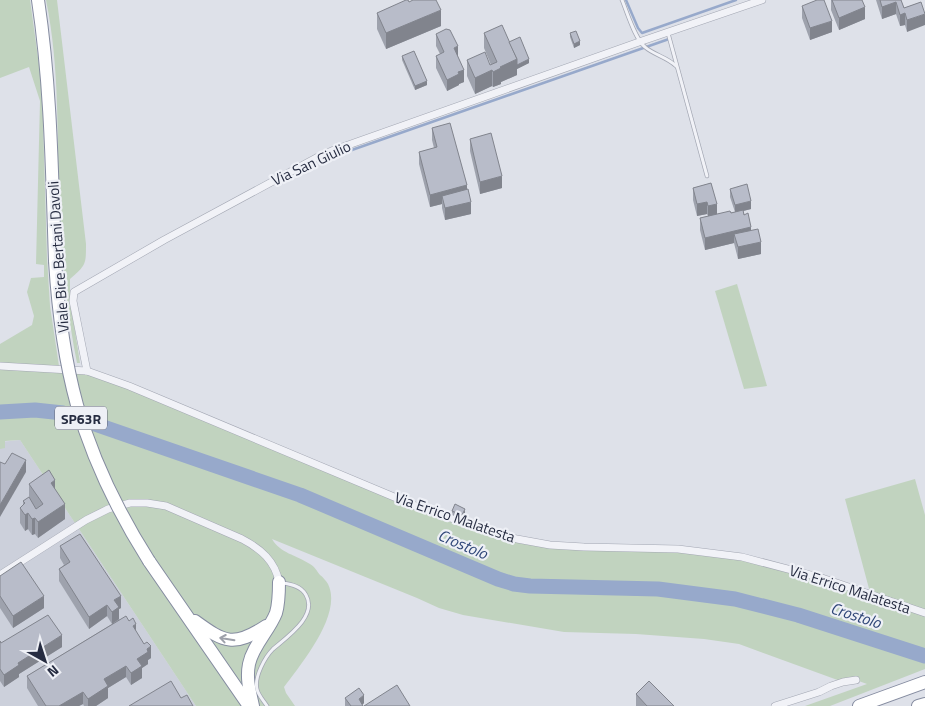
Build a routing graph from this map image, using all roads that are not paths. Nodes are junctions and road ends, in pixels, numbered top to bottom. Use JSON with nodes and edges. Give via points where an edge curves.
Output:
{"nodes":[{"id":1,"x":38,"y":0,"type":"edge"},
{"id":2,"x":622,"y":0,"type":"edge"},
{"id":3,"x":762,"y":0,"type":"edge"},
{"id":4,"x":668,"y":33,"type":"junction"},
{"id":5,"x":639,"y":42,"type":"junction"},
{"id":6,"x":677,"y":67,"type":"junction"},
{"id":7,"x":707,"y":176,"type":"dead end"},
{"id":8,"x":0,"y":366,"type":"edge"},
{"id":9,"x":86,"y":371,"type":"junction"},
{"id":10,"x":0,"y":575,"type":"edge"},
{"id":11,"x":279,"y":582,"type":"junction"},
{"id":12,"x":925,"y":614,"type":"edge"},
{"id":13,"x":187,"y":615,"type":"junction"},
{"id":14,"x":270,"y":624,"type":"junction"},
{"id":15,"x":856,"y":680,"type":"dead end"},
{"id":16,"x":925,"y":682,"type":"edge"},
{"id":17,"x":925,"y":704,"type":"edge"},
{"id":18,"x":249,"y":706,"type":"edge"},
{"id":19,"x":253,"y":706,"type":"edge"},
{"id":20,"x":267,"y":706,"type":"edge"},
{"id":21,"x":775,"y":706,"type":"edge"},
{"id":22,"x":860,"y":706,"type":"edge"},
{"id":23,"x":918,"y":706,"type":"edge"}],
"edges":[{"from":1,"to":13,"type":"highway","name":"Viale Bice Bertani Davoli","number":"SP63R","bridge":true,"via":[[50,113],[58,308],[73,388],[107,487],[134,537]]},
{"from":2,"to":5,"type":"lane"},
{"from":3,"to":4,"type":"street","name":"Via San Giulio"},
{"from":4,"to":5,"type":"street","name":"Via San Giulio"},
{"from":4,"to":6,"type":"lane"},
{"from":5,"to":6,"type":"lane"},
{"from":5,"to":9,"type":"street","name":"Via San Giulio","via":[[316,158],[74,292]]},
{"from":6,"to":7,"type":"lane"},
{"from":8,"to":9,"type":"street","name":"Via Errico Malatesta"},
{"from":9,"to":12,"type":"street","name":"Via Errico Malatesta","via":[[418,507],[517,539],[550,545],[678,549],[742,557],[822,578]]},
{"from":10,"to":11,"type":"street","via":[[93,516],[120,505],[140,502],[166,506],[249,543],[272,563]]},
{"from":11,"to":14,"type":"highway","via":[[277,608]]},
{"from":11,"to":20,"type":"lane","via":[[303,590],[308,598],[308,612],[304,620],[268,654],[262,665],[256,687]]},
{"from":14,"to":13,"type":"highway","one_way":true,"via":[[245,639],[227,640],[213,635]]},
{"from":13,"to":18,"type":"highway","name":"Viale Bice Bertani Davoli","number":"SP63R"},
{"from":14,"to":19,"type":"highway","via":[[254,649],[249,664],[248,680]]},
{"from":15,"to":21,"type":"street"},
{"from":16,"to":22,"type":"highway"},
{"from":17,"to":23,"type":"highway"}]}
